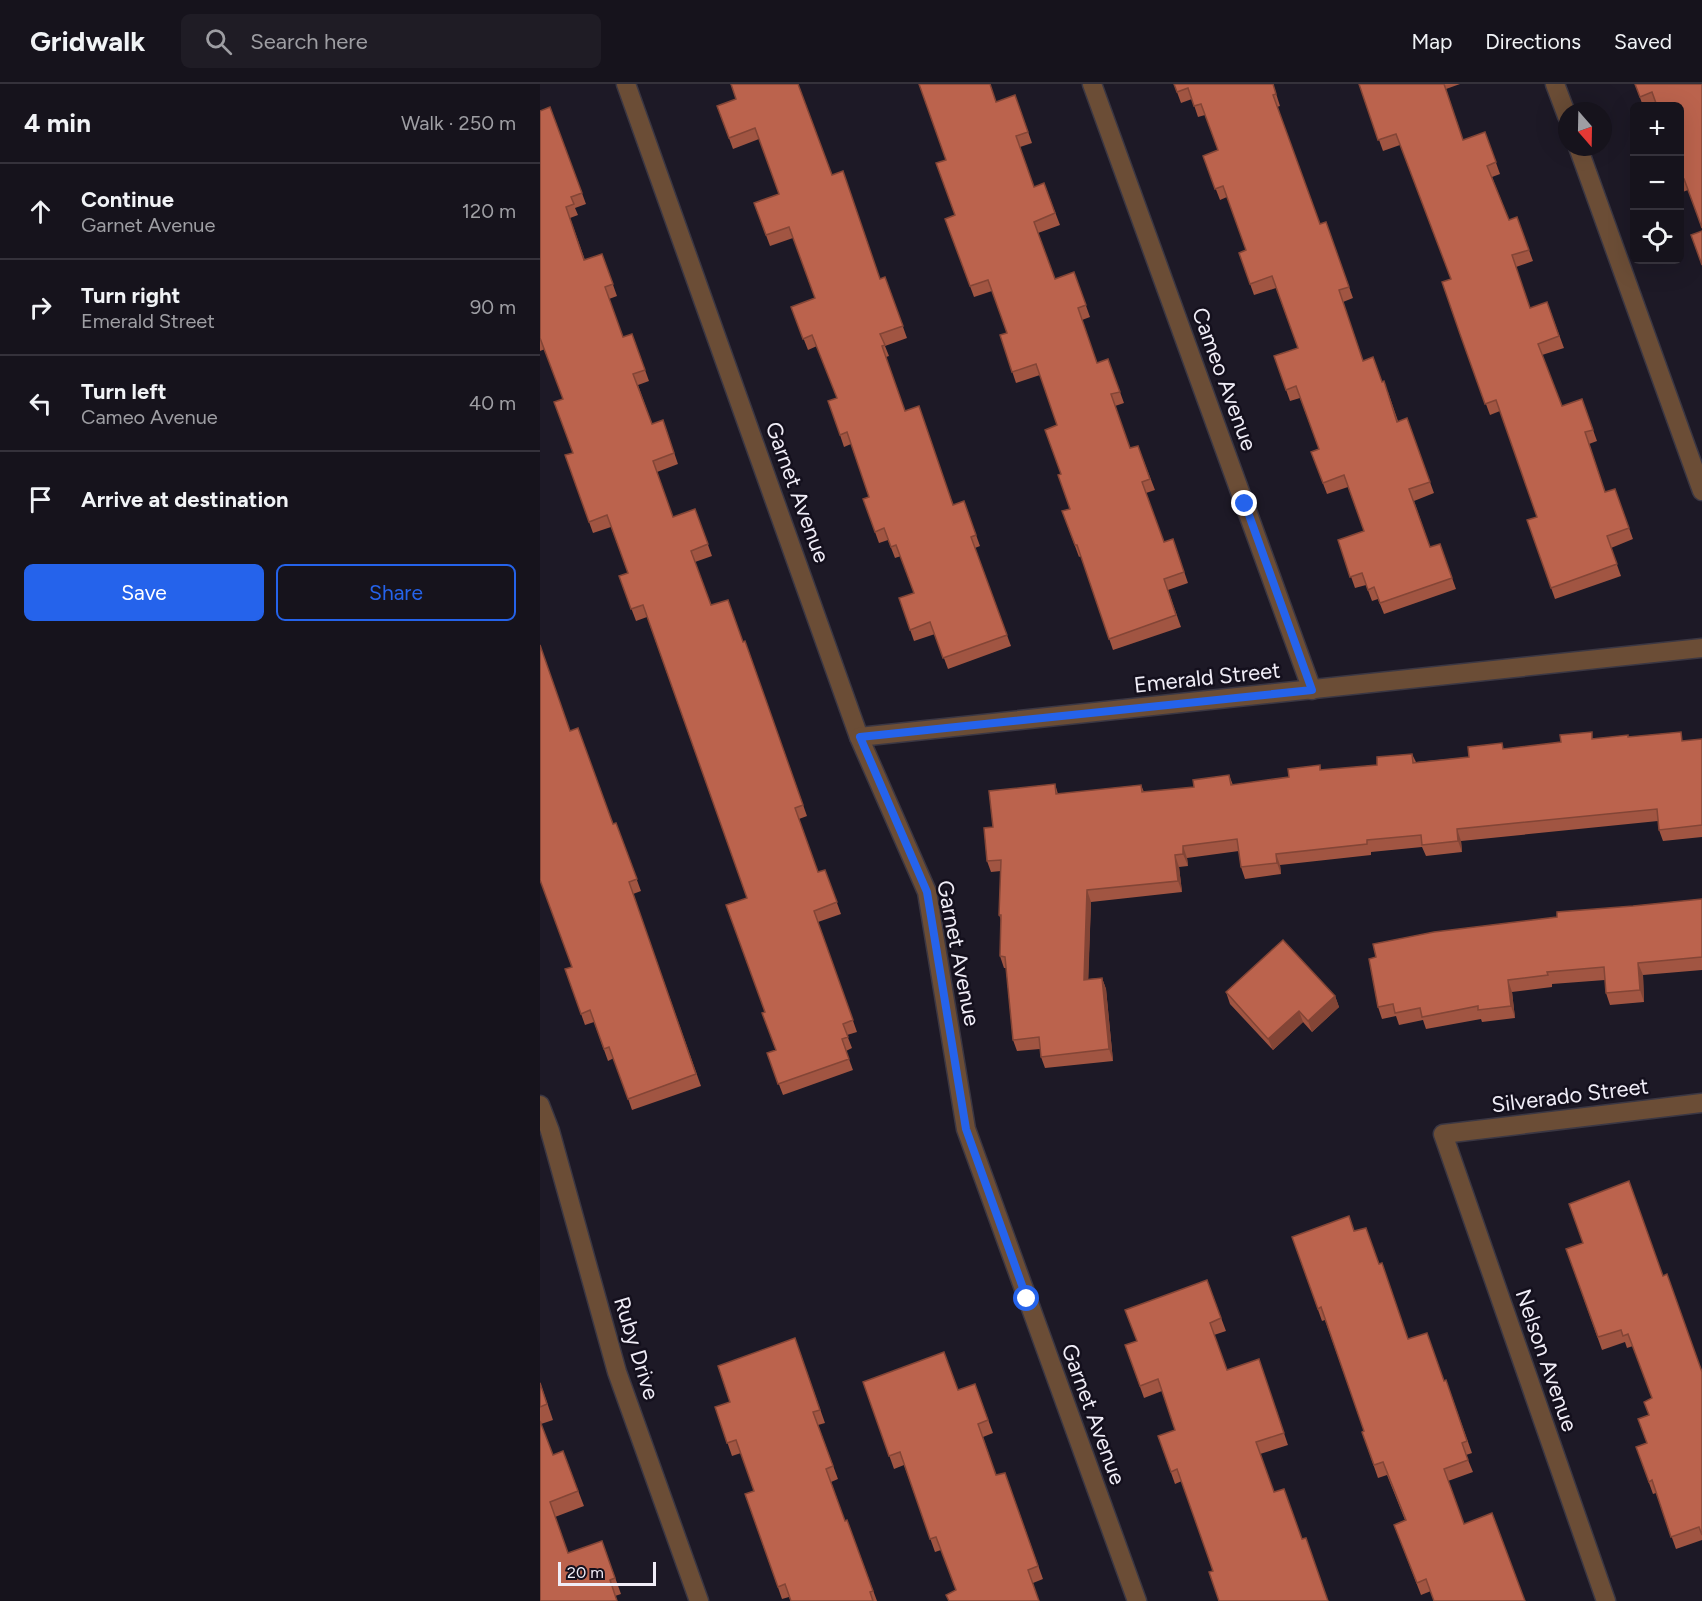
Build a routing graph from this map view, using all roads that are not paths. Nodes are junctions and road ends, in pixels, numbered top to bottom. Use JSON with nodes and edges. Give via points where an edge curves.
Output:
{"nodes":[{"id":1,"x":626,"y":84,"type":"edge"},
{"id":2,"x":1092,"y":84,"type":"edge"},
{"id":3,"x":1556,"y":84,"type":"edge"},
{"id":4,"x":1562,"y":102,"type":"edge"},
{"id":5,"x":1581,"y":156,"type":"edge"},
{"id":6,"x":1702,"y":491,"type":"edge"},
{"id":7,"x":1702,"y":648,"type":"edge"},
{"id":8,"x":1312,"y":690,"type":"junction"},
{"id":9,"x":860,"y":737,"type":"junction"},
{"id":10,"x":1702,"y":1103,"type":"edge"},
{"id":11,"x":540,"y":1105,"type":"edge"},
{"id":12,"x":1443,"y":1134,"type":"joint"},
{"id":13,"x":699,"y":1601,"type":"edge"},
{"id":14,"x":1137,"y":1601,"type":"edge"},
{"id":15,"x":1606,"y":1601,"type":"edge"}],
"edges":[{"from":1,"to":9,"type":"street","name":"Garnet Avenue"},
{"from":2,"to":8,"type":"street","name":"Cameo Avenue"},
{"from":3,"to":4,"type":"street"},
{"from":5,"to":6,"type":"street"},
{"from":7,"to":8,"type":"street","name":"Emerald Street"},
{"from":8,"to":9,"type":"street","name":"Emerald Street"},
{"from":9,"to":14,"type":"street","name":"Garnet Avenue","via":[[927,892],[966,1129]]},
{"from":10,"to":12,"type":"street","name":"Silverado Street"},
{"from":11,"to":13,"type":"street","name":"Ruby Drive","via":[[617,1372]]},
{"from":12,"to":15,"type":"street","name":"Nelson Avenue"}]}
